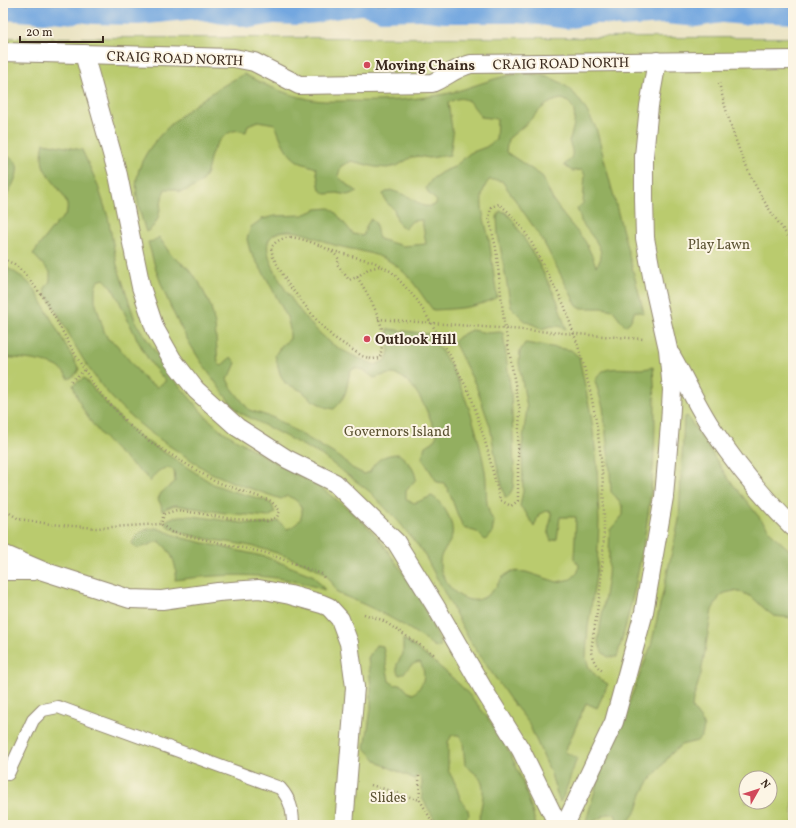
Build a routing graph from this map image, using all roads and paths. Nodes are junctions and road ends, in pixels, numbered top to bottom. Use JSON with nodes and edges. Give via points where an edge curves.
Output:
{"nodes":[{"id":1,"x":3,"y":52,"type":"edge"},
{"id":2,"x":84,"y":54,"type":"junction"},
{"id":3,"x":713,"y":60,"type":"junction"},
{"id":4,"x":793,"y":60,"type":"edge"},
{"id":5,"x":657,"y":61,"type":"junction"},
{"id":6,"x":793,"y":242,"type":"edge"},
{"id":7,"x":329,"y":250,"type":"junction"},
{"id":8,"x":3,"y":259,"type":"edge"},
{"id":9,"x":380,"y":266,"type":"junction"},
{"id":10,"x":357,"y":277,"type":"junction"},
{"id":11,"x":378,"y":319,"type":"junction"},
{"id":12,"x":431,"y":323,"type":"junction"},
{"id":13,"x":506,"y":329,"type":"junction"},
{"id":14,"x":574,"y":334,"type":"junction"},
{"id":15,"x":667,"y":345,"type":"junction"},
{"id":16,"x":85,"y":370,"type":"junction"},
{"id":17,"x":71,"y":381,"type":"dead end"},
{"id":18,"x":3,"y":509,"type":"edge"},
{"id":19,"x":161,"y":524,"type":"junction"},
{"id":20,"x":793,"y":527,"type":"edge"},
{"id":21,"x":3,"y":554,"type":"edge"},
{"id":22,"x":3,"y":571,"type":"edge"},
{"id":23,"x":43,"y":571,"type":"junction"},
{"id":24,"x":333,"y":606,"type":"junction"},
{"id":25,"x":436,"y":655,"type":"dead end"},
{"id":26,"x":625,"y":682,"type":"junction"},
{"id":27,"x":8,"y":760,"type":"edge"},
{"id":28,"x":8,"y":774,"type":"dead end"},
{"id":29,"x":419,"y":776,"type":"dead end"},
{"id":30,"x":379,"y":787,"type":"dead end"},
{"id":31,"x":420,"y":800,"type":"junction"},
{"id":32,"x":293,"y":825,"type":"edge"},
{"id":33,"x":344,"y":825,"type":"edge"},
{"id":34,"x":434,"y":825,"type":"edge"},
{"id":35,"x":558,"y":825,"type":"edge"},
{"id":36,"x":565,"y":825,"type":"edge"}],
"edges":[{"from":1,"to":2,"type":"street","name":"CRAIG ROAD NORTH"},
{"from":2,"to":5,"type":"street","name":"CRAIG ROAD NORTH","via":[[234,58],[254,62],[299,85],[432,83],[471,64]]},
{"from":2,"to":35,"type":"street","via":[[118,175],[141,287],[155,329],[172,359],[196,390],[237,427],[287,459],[336,484],[396,542],[521,750]]},
{"from":3,"to":4,"type":"street","name":"CRAIG ROAD NORTH"},
{"from":3,"to":5,"type":"street","name":"CRAIG ROAD NORTH"},
{"from":3,"to":6,"type":"path","via":[[735,141],[744,163],[764,202]]},
{"from":5,"to":15,"type":"street","via":[[644,156],[645,238]]},
{"from":7,"to":9,"type":"path","via":[[374,262]]},
{"from":7,"to":10,"type":"path","via":[[338,256],[337,264],[349,280]]},
{"from":7,"to":11,"type":"path","via":[[310,241],[291,237],[275,242],[271,248],[273,257],[288,284],[319,323],[333,337],[362,356],[372,359],[380,358],[383,336]]},
{"from":8,"to":16,"type":"path","via":[[24,273],[44,298]]},
{"from":9,"to":10,"type":"path","via":[[368,269]]},
{"from":9,"to":12,"type":"path","via":[[392,272],[416,300]]},
{"from":10,"to":11,"type":"path","via":[[375,308]]},
{"from":11,"to":12,"type":"path"},
{"from":12,"to":13,"type":"path"},
{"from":12,"to":13,"type":"path","via":[[472,396],[500,500],[511,506],[518,501],[520,412]]},
{"from":13,"to":14,"type":"path"},
{"from":13,"to":14,"type":"path","via":[[496,248],[489,218],[491,207],[499,204],[519,223],[538,254],[564,306]]},
{"from":14,"to":15,"type":"path"},
{"from":14,"to":26,"type":"path","via":[[584,365],[597,431],[602,477],[602,568],[591,652],[599,668]]},
{"from":15,"to":20,"type":"street","via":[[711,426],[739,467]]},
{"from":15,"to":26,"type":"street","via":[[672,390],[664,497],[644,612]]},
{"from":16,"to":17,"type":"path"},
{"from":16,"to":19,"type":"path","via":[[95,386],[129,425],[152,443],[214,481],[271,500],[280,511],[277,517],[267,520],[233,519],[177,510],[164,514]]},
{"from":18,"to":19,"type":"path","via":[[19,519],[50,524],[96,528]]},
{"from":19,"to":24,"type":"path","via":[[171,532],[266,553],[322,574]]},
{"from":21,"to":23,"type":"street"},
{"from":22,"to":23,"type":"street"},
{"from":23,"to":24,"type":"street","via":[[130,599],[162,600],[259,589]]},
{"from":24,"to":25,"type":"path","via":[[382,620]]},
{"from":24,"to":33,"type":"street","via":[[350,643],[355,687]]},
{"from":26,"to":36,"type":"street","via":[[614,722]]},
{"from":27,"to":28,"type":"lane"},
{"from":27,"to":32,"type":"lane","via":[[33,720],[43,710],[58,707],[280,788],[287,796],[293,815]]},
{"from":29,"to":31,"type":"path"},
{"from":30,"to":31,"type":"path"},
{"from":31,"to":34,"type":"path"}]}
